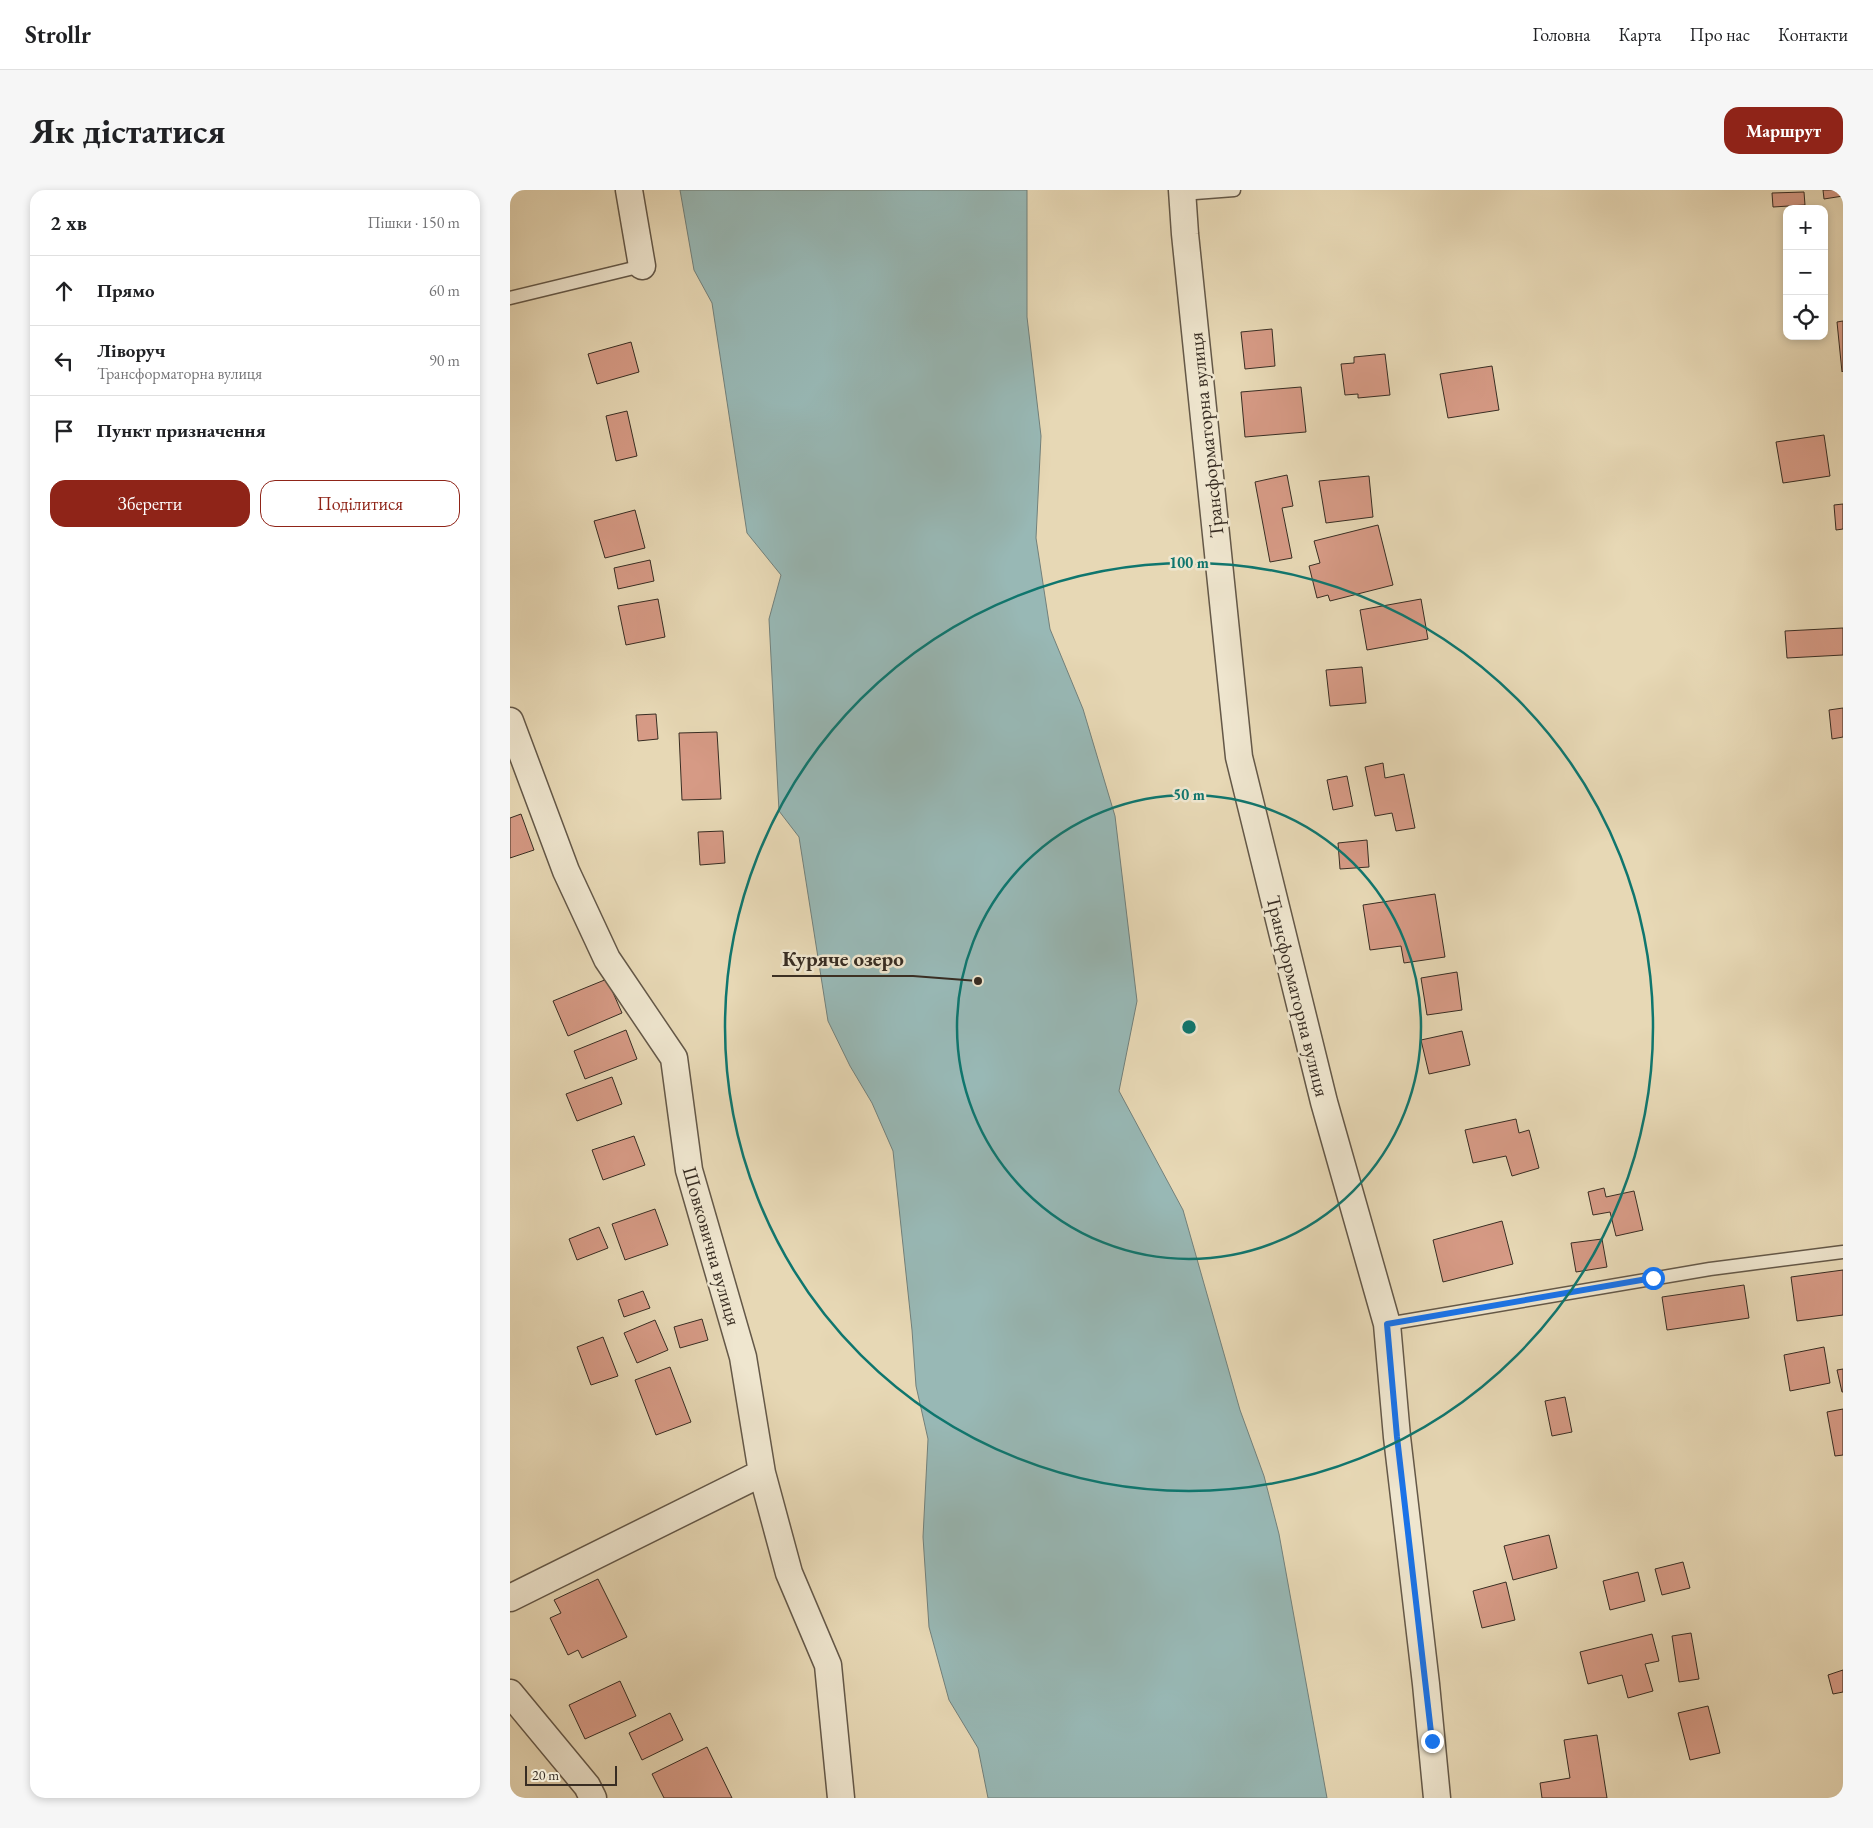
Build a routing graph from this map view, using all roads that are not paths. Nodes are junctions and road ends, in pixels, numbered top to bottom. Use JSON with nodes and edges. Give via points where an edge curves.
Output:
{"nodes":[{"id":1,"x":629,"y":190,"type":"edge"},
{"id":2,"x":1234,"y":190,"type":"edge"},
{"id":3,"x":1182,"y":192,"type":"edge"},
{"id":4,"x":642,"y":266,"type":"joint"},
{"id":5,"x":510,"y":298,"type":"edge"},
{"id":6,"x":510,"y":721,"type":"edge"},
{"id":7,"x":1843,"y":1252,"type":"edge"},
{"id":8,"x":1387,"y":1324,"type":"junction"},
{"id":9,"x":762,"y":1473,"type":"junction"},
{"id":10,"x":510,"y":1598,"type":"edge"},
{"id":11,"x":510,"y":1692,"type":"edge"},
{"id":12,"x":593,"y":1798,"type":"edge"},
{"id":13,"x":841,"y":1798,"type":"edge"},
{"id":14,"x":1437,"y":1798,"type":"edge"}],
"edges":[{"from":1,"to":4,"type":"street"},
{"from":2,"to":3,"type":"lane"},
{"from":3,"to":8,"type":"street","name":"Трансформаторна вулиця","via":[[1239,756],[1324,1102]]},
{"from":4,"to":5,"type":"lane"},
{"from":6,"to":9,"type":"street","name":"Шовковична вулиця","via":[[566,872],[607,959],[674,1058],[689,1170],[743,1357]]},
{"from":7,"to":8,"type":"lane","via":[[1710,1269]]},
{"from":8,"to":14,"type":"street","name":"Трансформаторна вулиця"},
{"from":9,"to":10,"type":"street"},
{"from":9,"to":13,"type":"street","name":"Шовковична вулиця","via":[[789,1573],[828,1665]]},
{"from":11,"to":12,"type":"street","via":[[587,1786]]}]}
